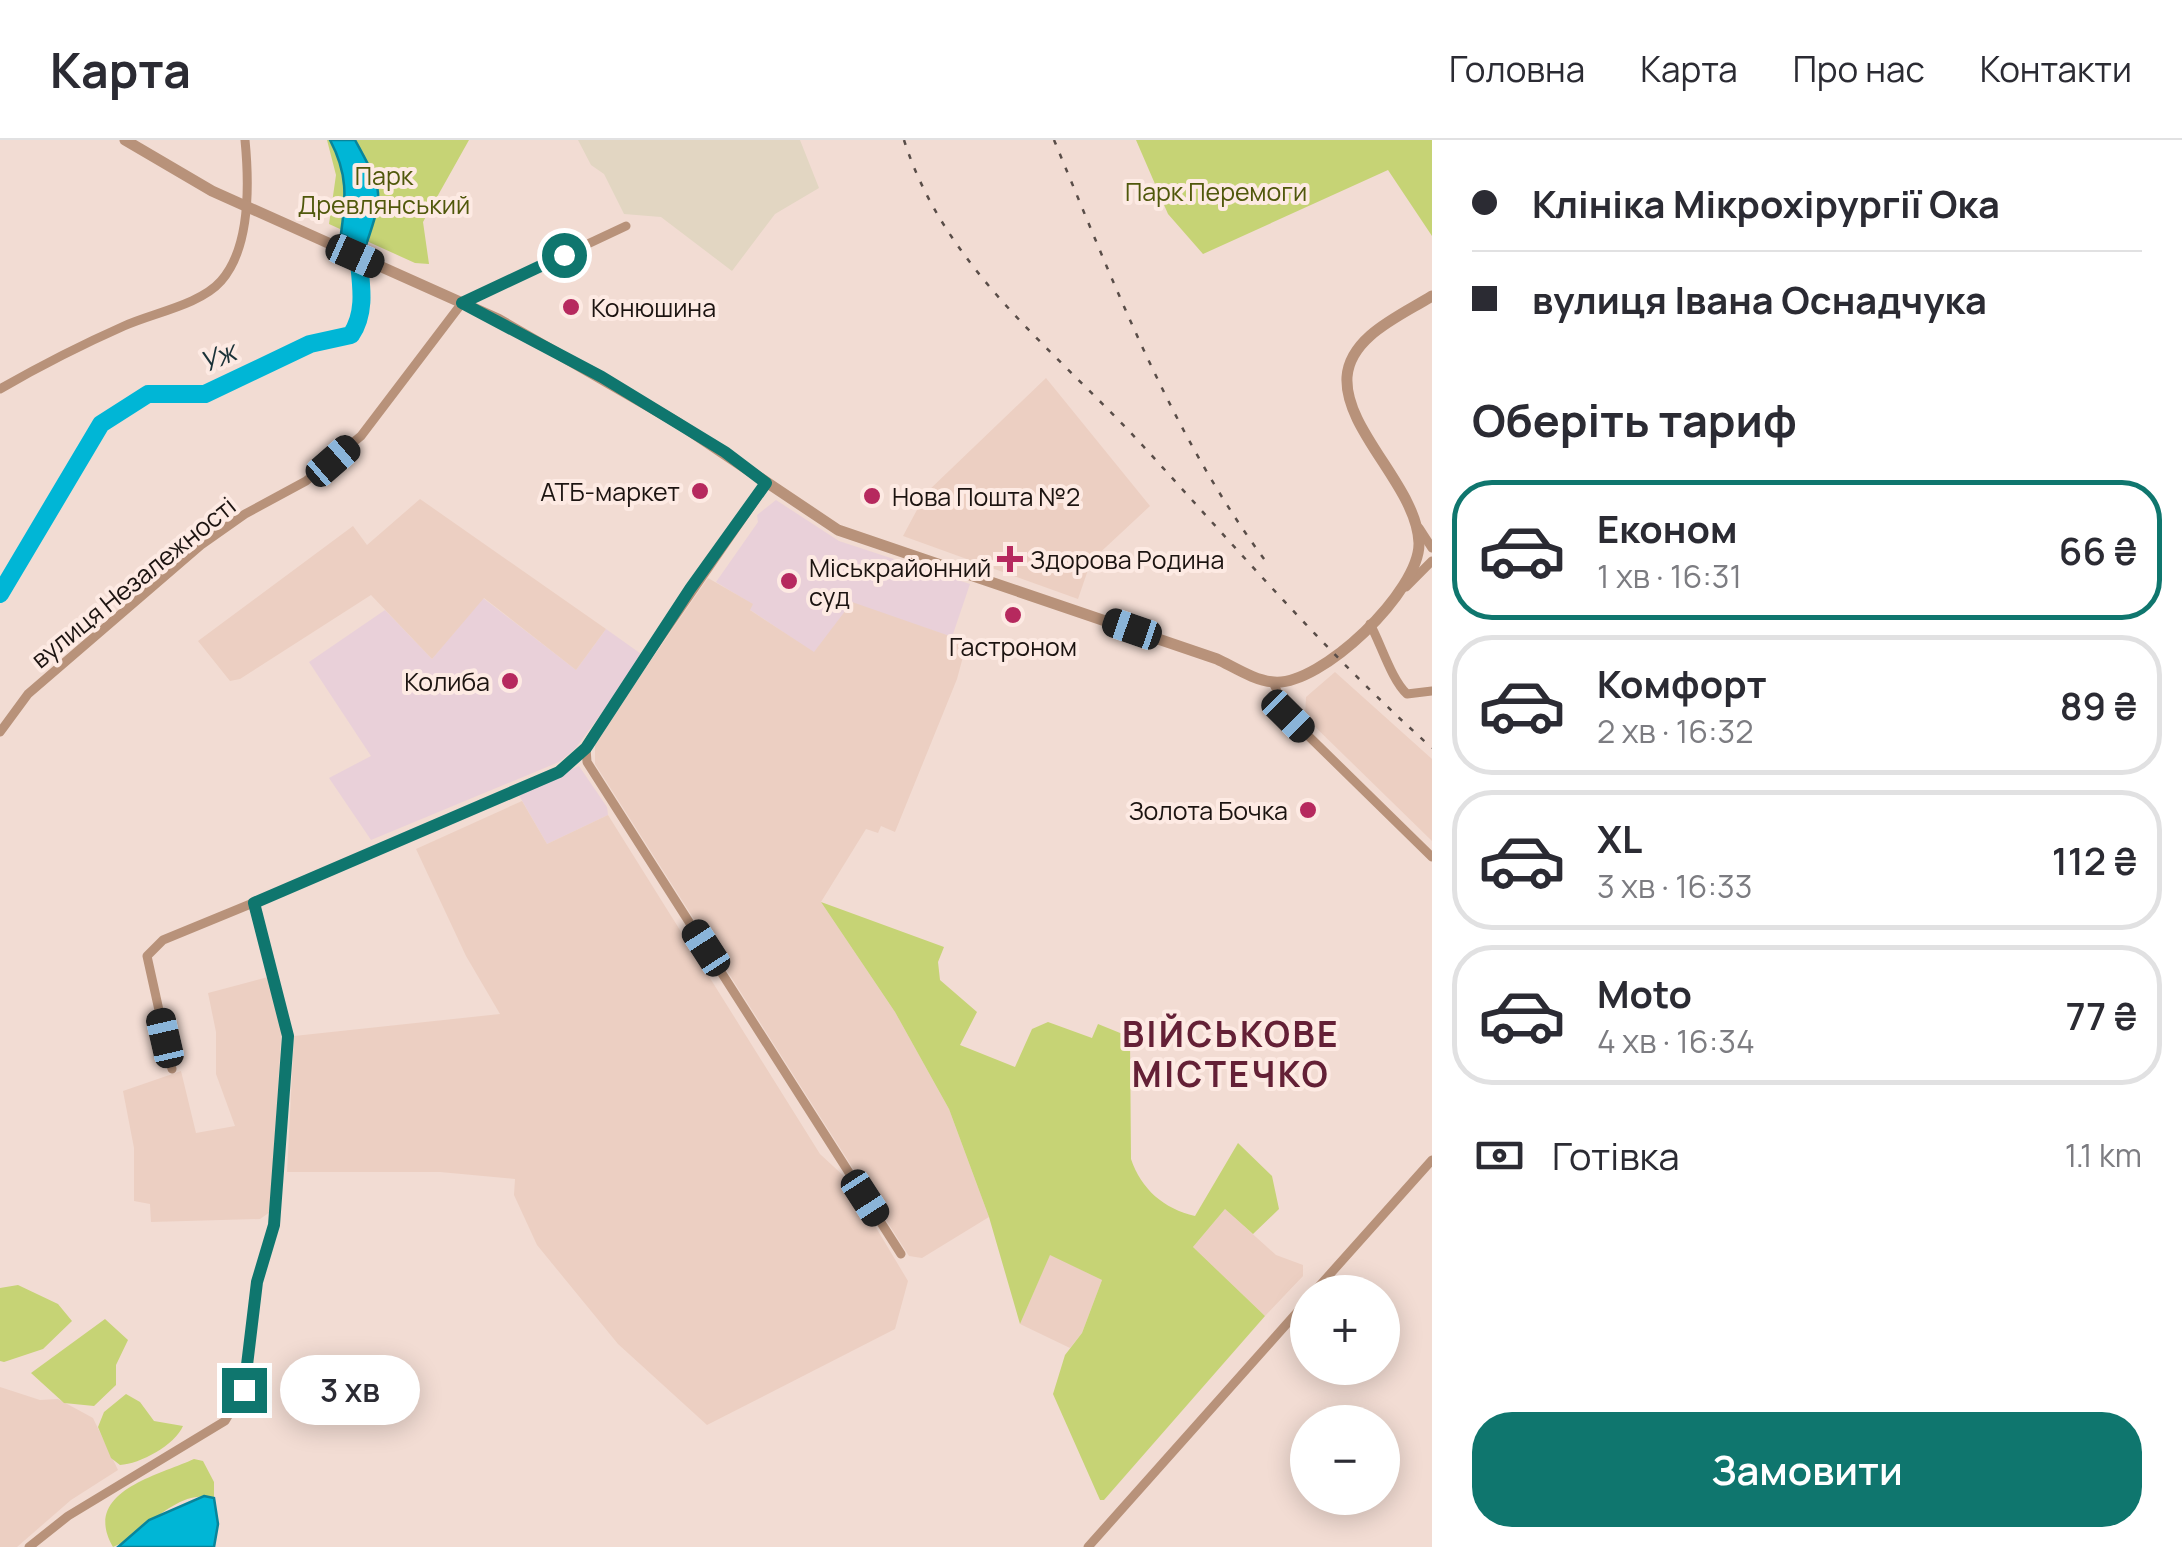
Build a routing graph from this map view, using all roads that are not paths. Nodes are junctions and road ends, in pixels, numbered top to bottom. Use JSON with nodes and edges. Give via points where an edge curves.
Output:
{"nodes":[{"id":1,"x":125,"y":140,"type":"edge"},
{"id":2,"x":245,"y":140,"type":"edge"},
{"id":3,"x":247,"y":208,"type":"junction"},
{"id":4,"x":626,"y":226,"type":"dead end"},
{"id":5,"x":1432,"y":296,"type":"edge"},
{"id":6,"x":462,"y":303,"type":"junction"},
{"id":7,"x":0,"y":390,"type":"edge"},
{"id":8,"x":766,"y":483,"type":"junction"},
{"id":9,"x":1415,"y":522,"type":"junction"},
{"id":10,"x":1432,"y":548,"type":"edge"},
{"id":11,"x":1432,"y":560,"type":"edge"},
{"id":12,"x":1406,"y":587,"type":"junction"},
{"id":13,"x":1370,"y":624,"type":"junction"},
{"id":14,"x":1273,"y":682,"type":"junction"},
{"id":15,"x":1432,"y":692,"type":"edge"},
{"id":16,"x":0,"y":732,"type":"edge"},
{"id":17,"x":586,"y":748,"type":"junction"},
{"id":18,"x":1432,"y":857,"type":"edge"},
{"id":19,"x":254,"y":903,"type":"junction"},
{"id":20,"x":172,"y":1069,"type":"dead end"},
{"id":21,"x":1432,"y":1160,"type":"edge"},
{"id":22,"x":901,"y":1254,"type":"dead end"},
{"id":23,"x":1329,"y":1275,"type":"edge"},
{"id":24,"x":1290,"y":1320,"type":"edge"},
{"id":25,"x":29,"y":1547,"type":"edge"},
{"id":26,"x":1088,"y":1547,"type":"edge"}],
"edges":[{"from":1,"to":3,"type":"street"},
{"from":2,"to":3,"type":"street"},
{"from":3,"to":6,"type":"street"},
{"from":3,"to":7,"type":"street","via":[[218,285]]},
{"from":4,"to":6,"type":"street","name":"вулиця Незалежності"},
{"from":5,"to":9,"type":"street","via":[[1360,346],[1347,378],[1356,410]]},
{"from":6,"to":8,"type":"street","via":[[602,377]]},
{"from":6,"to":16,"type":"street","name":"вулиця Незалежності","via":[[361,436],[306,481],[201,545],[28,694]]},
{"from":8,"to":14,"type":"street","via":[[838,530]]},
{"from":8,"to":17,"type":"street"},
{"from":9,"to":10,"type":"street"},
{"from":9,"to":12,"type":"street","via":[[1418,558]]},
{"from":11,"to":12,"type":"street"},
{"from":12,"to":13,"type":"street"},
{"from":13,"to":14,"type":"street","via":[[1339,652],[1292,680]]},
{"from":13,"to":15,"type":"street","via":[[1397,685],[1406,694]]},
{"from":14,"to":18,"type":"street","via":[[1288,716]]},
{"from":17,"to":19,"type":"street","via":[[559,772]]},
{"from":17,"to":22,"type":"street","via":[[594,774]]},
{"from":19,"to":20,"type":"street","via":[[163,940],[147,956]]},
{"from":19,"to":25,"type":"street","via":[[288,1036],[276,1212],[257,1282],[244,1390],[225,1421]]},
{"from":21,"to":23,"type":"street"},
{"from":24,"to":26,"type":"street"}]}
